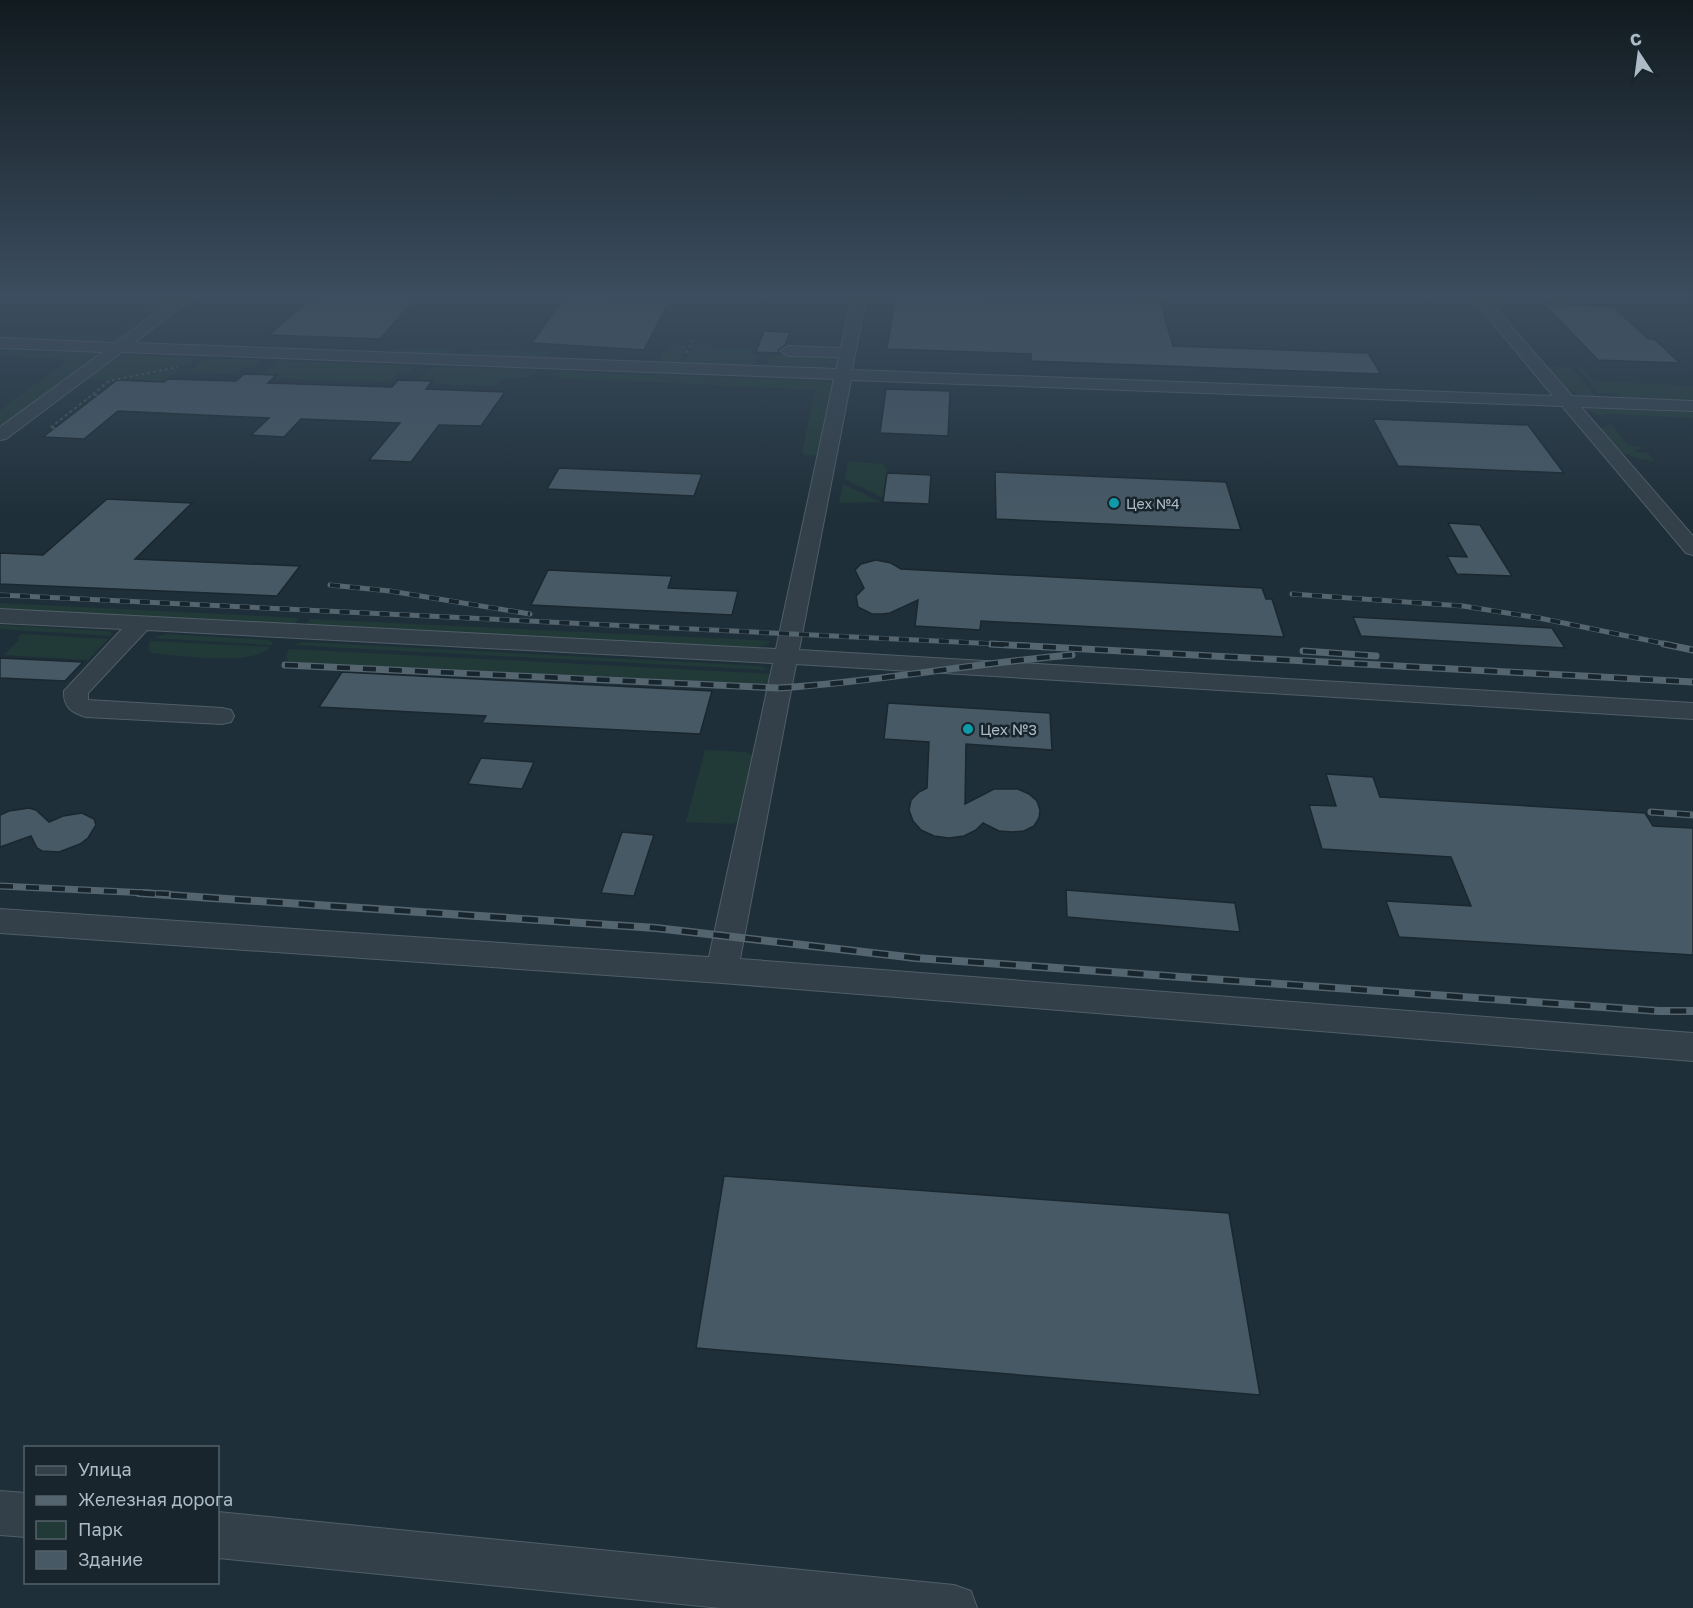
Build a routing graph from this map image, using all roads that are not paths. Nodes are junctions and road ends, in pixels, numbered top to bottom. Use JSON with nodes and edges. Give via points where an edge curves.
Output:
{"nodes":[{"id":1,"x":90,"y":368,"type":"edge"},
{"id":2,"x":844,"y":368,"type":"edge"},
{"id":3,"x":941,"y":368,"type":"edge"},
{"id":4,"x":1539,"y":368,"type":"edge"},
{"id":5,"x":1567,"y":401,"type":"junction"},
{"id":6,"x":1693,"y":406,"type":"edge"},
{"id":7,"x":1583,"y":420,"type":"junction"},
{"id":8,"x":1605,"y":420,"type":"dead end"},
{"id":9,"x":0,"y":435,"type":"edge"},
{"id":10,"x":1693,"y":549,"type":"edge"},
{"id":11,"x":0,"y":616,"type":"edge"},
{"id":12,"x":141,"y":623,"type":"junction"},
{"id":13,"x":785,"y":656,"type":"junction"},
{"id":14,"x":1693,"y":711,"type":"edge"},
{"id":15,"x":222,"y":716,"type":"dead end"},
{"id":16,"x":0,"y":921,"type":"edge"},
{"id":17,"x":722,"y":970,"type":"junction"},
{"id":18,"x":1693,"y":1047,"type":"edge"},
{"id":19,"x":0,"y":1513,"type":"edge"},
{"id":20,"x":24,"y":1515,"type":"edge"},
{"id":21,"x":219,"y":1535,"type":"edge"},
{"id":22,"x":954,"y":1608,"type":"edge"}],
"edges":[{"from":1,"to":9,"type":"street"},
{"from":2,"to":13,"type":"street"},
{"from":3,"to":5,"type":"street"},
{"from":4,"to":5,"type":"street"},
{"from":5,"to":6,"type":"street"},
{"from":5,"to":7,"type":"street"},
{"from":7,"to":8,"type":"street"},
{"from":7,"to":10,"type":"street"},
{"from":11,"to":12,"type":"street"},
{"from":12,"to":13,"type":"street"},
{"from":12,"to":15,"type":"street","via":[[76,691],[79,706]]},
{"from":13,"to":14,"type":"street"},
{"from":13,"to":17,"type":"street"},
{"from":16,"to":17,"type":"street"},
{"from":17,"to":18,"type":"street"},
{"from":19,"to":20,"type":"street"},
{"from":21,"to":22,"type":"street"}]}
